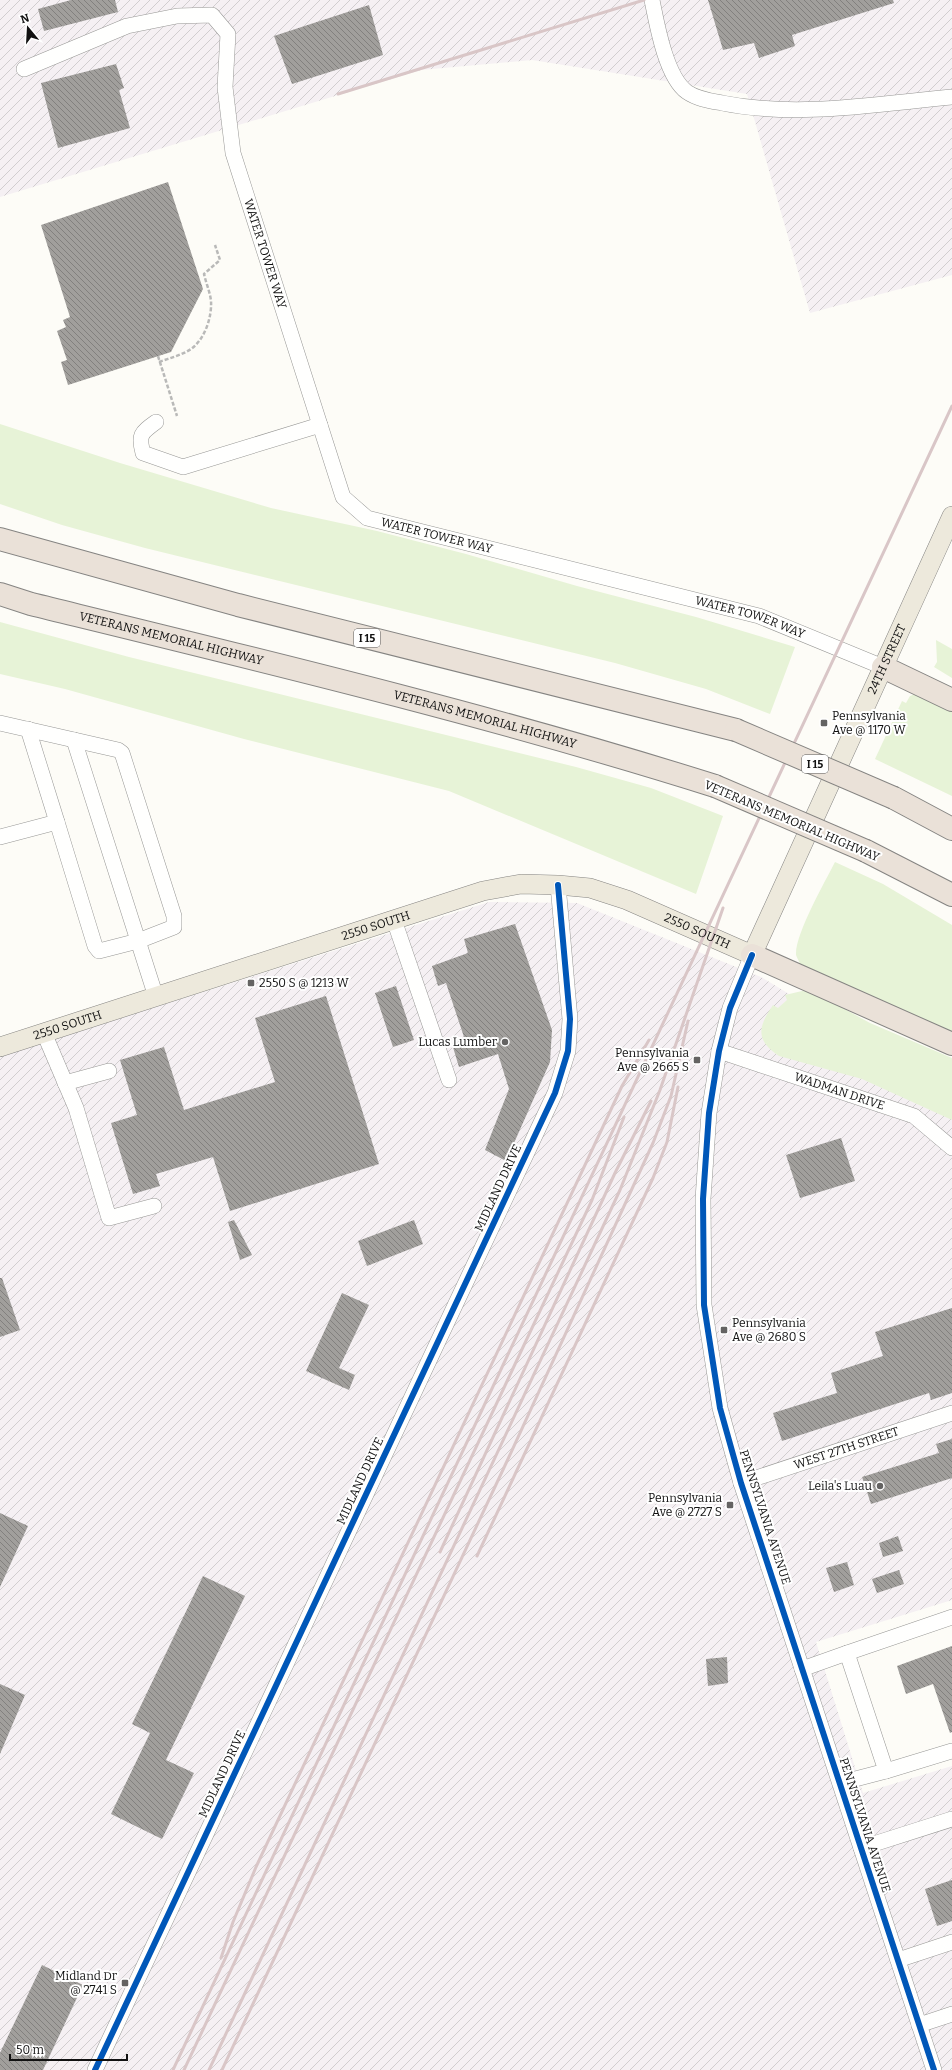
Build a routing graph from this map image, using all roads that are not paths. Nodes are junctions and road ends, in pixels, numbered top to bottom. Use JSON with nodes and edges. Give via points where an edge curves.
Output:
{"nodes":[{"id":1,"x":652,"y":0,"type":"edge"},
{"id":2,"x":24,"y":69,"type":"dead end"},
{"id":3,"x":952,"y":97,"type":"edge"},
{"id":4,"x":156,"y":422,"type":"dead end"},
{"id":5,"x":320,"y":425,"type":"junction"},
{"id":6,"x":952,"y":516,"type":"edge"},
{"id":7,"x":0,"y":539,"type":"edge"},
{"id":8,"x":0,"y":594,"type":"edge"},
{"id":9,"x":883,"y":667,"type":"junction"},
{"id":10,"x":952,"y":700,"type":"edge"},
{"id":11,"x":0,"y":723,"type":"edge"},
{"id":12,"x":28,"y":729,"type":"junction"},
{"id":13,"x":74,"y":740,"type":"junction"},
{"id":14,"x":57,"y":822,"type":"junction"},
{"id":15,"x":952,"y":829,"type":"edge"},
{"id":16,"x":0,"y":837,"type":"edge"},
{"id":17,"x":558,"y":884,"type":"junction"},
{"id":18,"x":952,"y":896,"type":"edge"},
{"id":19,"x":394,"y":920,"type":"junction"},
{"id":20,"x":138,"y":941,"type":"junction"},
{"id":21,"x":752,"y":954,"type":"junction"},
{"id":22,"x":156,"y":996,"type":"junction"},
{"id":23,"x":44,"y":1033,"type":"junction"},
{"id":24,"x":952,"y":1044,"type":"edge"},
{"id":25,"x":0,"y":1047,"type":"edge"},
{"id":26,"x":719,"y":1051,"type":"junction"},
{"id":27,"x":109,"y":1071,"type":"dead end"},
{"id":28,"x":449,"y":1080,"type":"dead end"},
{"id":29,"x":65,"y":1083,"type":"junction"},
{"id":30,"x":952,"y":1148,"type":"edge"},
{"id":31,"x":154,"y":1206,"type":"dead end"},
{"id":32,"x":952,"y":1413,"type":"edge"},
{"id":33,"x":741,"y":1483,"type":"junction"},
{"id":34,"x":952,"y":1617,"type":"edge"},
{"id":35,"x":848,"y":1653,"type":"junction"},
{"id":36,"x":802,"y":1669,"type":"junction"},
{"id":37,"x":952,"y":1751,"type":"edge"},
{"id":38,"x":886,"y":1771,"type":"junction"},
{"id":39,"x":840,"y":1783,"type":"junction"},
{"id":40,"x":952,"y":1819,"type":"edge"},
{"id":41,"x":861,"y":1848,"type":"junction"},
{"id":42,"x":952,"y":1942,"type":"edge"},
{"id":43,"x":898,"y":1960,"type":"junction"},
{"id":44,"x":952,"y":2014,"type":"edge"},
{"id":45,"x":919,"y":2025,"type":"junction"},
{"id":46,"x":95,"y":2070,"type":"edge"},
{"id":47,"x":934,"y":2070,"type":"edge"}],
"edges":[{"from":1,"to":3,"type":"street","via":[[674,77],[687,92],[698,97],[737,106],[801,110]]},
{"from":2,"to":5,"type":"street","name":"WATER TOWER WAY","via":[[128,26],[177,16],[212,15],[228,34],[225,87],[233,153]]},
{"from":4,"to":5,"type":"street","via":[[143,431],[140,441],[143,454],[183,467]]},
{"from":5,"to":9,"type":"street","name":"WATER TOWER WAY","via":[[343,497],[367,518],[759,616]]},
{"from":6,"to":9,"type":"main road","name":"24TH STREET"},
{"from":7,"to":15,"type":"highway","number":"I 15","bridge":true,"via":[[238,605],[736,730],[894,798]]},
{"from":8,"to":18,"type":"highway","name":"VETERANS MEMORIAL HIGHWAY","bridge":true,"via":[[31,604],[242,655],[598,750],[716,786],[866,851]]},
{"from":9,"to":10,"type":"highway"},
{"from":9,"to":21,"type":"main road","name":"24TH STREET"},
{"from":11,"to":12,"type":"street"},
{"from":12,"to":13,"type":"street"},
{"from":12,"to":14,"type":"street"},
{"from":13,"to":20,"type":"street"},
{"from":13,"to":20,"type":"street","via":[[118,750],[124,759],[174,922],[174,927],[169,930]]},
{"from":14,"to":16,"type":"street"},
{"from":14,"to":20,"type":"street","via":[[95,946],[99,951]]},
{"from":17,"to":19,"type":"main road","name":"2550 SOUTH","via":[[521,884],[483,891]]},
{"from":17,"to":21,"type":"main road","name":"2550 SOUTH","via":[[590,888],[627,900]]},
{"from":17,"to":46,"type":"street","name":"MIDLAND DRIVE","via":[[570,1019],[568,1051],[555,1094]]},
{"from":19,"to":22,"type":"main road","name":"2550 SOUTH"},
{"from":19,"to":28,"type":"street"},
{"from":20,"to":22,"type":"street"},
{"from":21,"to":24,"type":"highway"},
{"from":21,"to":26,"type":"street","name":"PENNSYLVANIA AVENUE","via":[[730,1008]]},
{"from":22,"to":23,"type":"main road","name":"2550 SOUTH"},
{"from":23,"to":25,"type":"main road","name":"2550 SOUTH"},
{"from":23,"to":29,"type":"street"},
{"from":26,"to":30,"type":"street","name":"WADMAN DRIVE","via":[[914,1116]]},
{"from":26,"to":33,"type":"street","name":"PENNSYLVANIA AVENUE","via":[[709,1113],[703,1199],[704,1305],[720,1408]]},
{"from":27,"to":29,"type":"street"},
{"from":29,"to":31,"type":"street","via":[[76,1108],[109,1218]]},
{"from":32,"to":33,"type":"street","name":"WEST 27TH STREET"},
{"from":33,"to":36,"type":"street","name":"PENNSYLVANIA AVENUE"},
{"from":34,"to":35,"type":"street"},
{"from":35,"to":36,"type":"street"},
{"from":35,"to":38,"type":"street"},
{"from":36,"to":39,"type":"street","name":"PENNSYLVANIA AVENUE"},
{"from":37,"to":38,"type":"street"},
{"from":38,"to":39,"type":"street"},
{"from":39,"to":41,"type":"street","name":"PENNSYLVANIA AVENUE"},
{"from":40,"to":41,"type":"street"},
{"from":41,"to":43,"type":"street","name":"PENNSYLVANIA AVENUE"},
{"from":42,"to":43,"type":"street"},
{"from":43,"to":45,"type":"street","name":"PENNSYLVANIA AVENUE"},
{"from":44,"to":45,"type":"street"},
{"from":45,"to":47,"type":"street","name":"PENNSYLVANIA AVENUE"}]}
